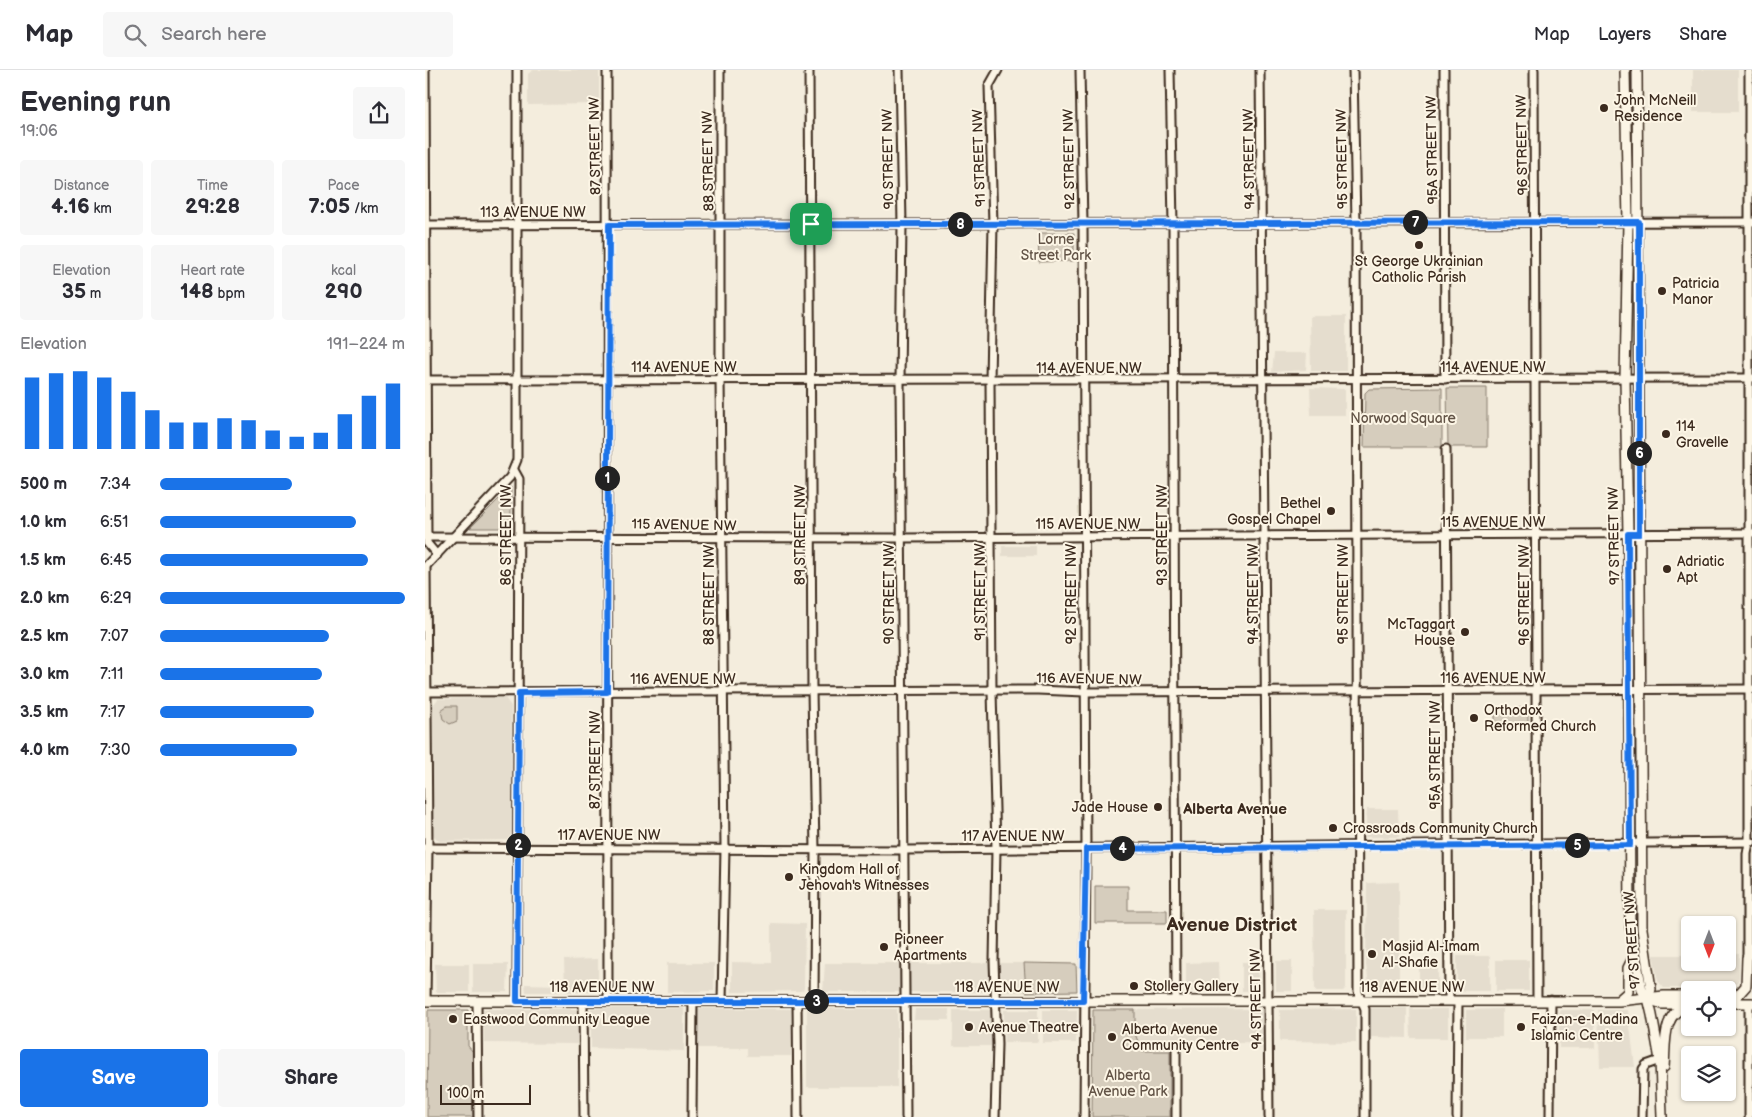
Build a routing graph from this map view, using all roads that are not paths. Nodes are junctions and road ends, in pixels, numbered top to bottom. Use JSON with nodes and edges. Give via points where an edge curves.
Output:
{"nodes":[{"id":1,"x":425,"y":70,"type":"edge"},
{"id":2,"x":517,"y":70,"type":"edge"},
{"id":3,"x":607,"y":70,"type":"edge"},
{"id":4,"x":720,"y":70,"type":"edge"},
{"id":5,"x":809,"y":70,"type":"edge"},
{"id":6,"x":899,"y":70,"type":"edge"},
{"id":7,"x":998,"y":70,"type":"edge"},
{"id":8,"x":1080,"y":70,"type":"edge"},
{"id":9,"x":1171,"y":70,"type":"edge"},
{"id":10,"x":1260,"y":70,"type":"edge"},
{"id":11,"x":1353,"y":70,"type":"edge"},
{"id":12,"x":1444,"y":70,"type":"edge"},
{"id":13,"x":1534,"y":70,"type":"edge"},
{"id":14,"x":1625,"y":70,"type":"edge"},
{"id":15,"x":1637,"y":70,"type":"edge"},
{"id":16,"x":1749,"y":70,"type":"edge"},
{"id":17,"x":1445,"y":222,"type":"junction"},
{"id":18,"x":1535,"y":222,"type":"junction"},
{"id":19,"x":1628,"y":222,"type":"junction"},
{"id":20,"x":1639,"y":222,"type":"junction"},
{"id":21,"x":1751,"y":222,"type":"edge"},
{"id":22,"x":1262,"y":223,"type":"junction"},
{"id":23,"x":1355,"y":223,"type":"junction"},
{"id":24,"x":721,"y":224,"type":"junction"},
{"id":25,"x":811,"y":224,"type":"junction"},
{"id":26,"x":902,"y":224,"type":"junction"},
{"id":27,"x":993,"y":224,"type":"junction"},
{"id":28,"x":1083,"y":224,"type":"junction"},
{"id":29,"x":1173,"y":224,"type":"junction"},
{"id":30,"x":426,"y":225,"type":"edge"},
{"id":31,"x":518,"y":225,"type":"junction"},
{"id":32,"x":609,"y":225,"type":"junction"},
{"id":33,"x":1750,"y":378,"type":"edge"},
{"id":34,"x":1445,"y":379,"type":"junction"},
{"id":35,"x":1534,"y":379,"type":"junction"},
{"id":36,"x":1625,"y":379,"type":"junction"},
{"id":37,"x":1639,"y":379,"type":"junction"},
{"id":38,"x":425,"y":380,"type":"edge"},
{"id":39,"x":517,"y":380,"type":"junction"},
{"id":40,"x":607,"y":380,"type":"junction"},
{"id":41,"x":720,"y":380,"type":"junction"},
{"id":42,"x":811,"y":380,"type":"junction"},
{"id":43,"x":900,"y":380,"type":"junction"},
{"id":44,"x":990,"y":380,"type":"junction"},
{"id":45,"x":1083,"y":380,"type":"junction"},
{"id":46,"x":1173,"y":380,"type":"junction"},
{"id":47,"x":1261,"y":380,"type":"junction"},
{"id":48,"x":1354,"y":380,"type":"junction"},
{"id":49,"x":1446,"y":449,"type":"dead end"},
{"id":50,"x":515,"y":470,"type":"junction"},
{"id":51,"x":1536,"y":534,"type":"junction"},
{"id":52,"x":1628,"y":534,"type":"junction"},
{"id":53,"x":1639,"y":534,"type":"junction"},
{"id":54,"x":1751,"y":534,"type":"edge"},
{"id":55,"x":1446,"y":535,"type":"junction"},
{"id":56,"x":1175,"y":536,"type":"junction"},
{"id":57,"x":1265,"y":536,"type":"junction"},
{"id":58,"x":1355,"y":536,"type":"junction"},
{"id":59,"x":426,"y":537,"type":"edge"},
{"id":60,"x":455,"y":537,"type":"junction"},
{"id":61,"x":519,"y":537,"type":"junction"},
{"id":62,"x":607,"y":537,"type":"junction"},
{"id":63,"x":993,"y":537,"type":"junction"},
{"id":64,"x":1083,"y":537,"type":"junction"},
{"id":65,"x":721,"y":538,"type":"junction"},
{"id":66,"x":813,"y":538,"type":"junction"},
{"id":67,"x":901,"y":538,"type":"junction"},
{"id":68,"x":437,"y":555,"type":"junction"},
{"id":69,"x":425,"y":567,"type":"edge"},
{"id":70,"x":1751,"y":689,"type":"edge"},
{"id":71,"x":1537,"y":690,"type":"junction"},
{"id":72,"x":1629,"y":690,"type":"junction"},
{"id":73,"x":1640,"y":690,"type":"junction"},
{"id":74,"x":722,"y":691,"type":"junction"},
{"id":75,"x":812,"y":691,"type":"junction"},
{"id":76,"x":901,"y":691,"type":"junction"},
{"id":77,"x":992,"y":691,"type":"junction"},
{"id":78,"x":1356,"y":691,"type":"junction"},
{"id":79,"x":1447,"y":691,"type":"junction"},
{"id":80,"x":425,"y":692,"type":"edge"},
{"id":81,"x":607,"y":692,"type":"junction"},
{"id":82,"x":1085,"y":692,"type":"junction"},
{"id":83,"x":1175,"y":692,"type":"junction"},
{"id":84,"x":1266,"y":692,"type":"junction"},
{"id":85,"x":519,"y":693,"type":"junction"},
{"id":86,"x":1751,"y":842,"type":"edge"},
{"id":87,"x":1630,"y":845,"type":"junction"},
{"id":88,"x":1641,"y":845,"type":"junction"},
{"id":89,"x":1448,"y":846,"type":"junction"},
{"id":90,"x":1536,"y":846,"type":"junction"},
{"id":91,"x":1267,"y":847,"type":"junction"},
{"id":92,"x":1357,"y":847,"type":"junction"},
{"id":93,"x":427,"y":848,"type":"edge"},
{"id":94,"x":518,"y":848,"type":"junction"},
{"id":95,"x":725,"y":848,"type":"junction"},
{"id":96,"x":1176,"y":848,"type":"junction"},
{"id":97,"x":608,"y":849,"type":"junction"},
{"id":98,"x":815,"y":849,"type":"junction"},
{"id":99,"x":996,"y":849,"type":"junction"},
{"id":100,"x":1086,"y":849,"type":"junction"},
{"id":101,"x":905,"y":850,"type":"junction"},
{"id":102,"x":1752,"y":850,"type":"edge"},
{"id":103,"x":1752,"y":948,"type":"edge"},
{"id":104,"x":1634,"y":956,"type":"junction"},
{"id":105,"x":1747,"y":958,"type":"junction"},
{"id":106,"x":1749,"y":974,"type":"edge"},
{"id":107,"x":1736,"y":995,"type":"edge"},
{"id":108,"x":1681,"y":996,"type":"edge"},
{"id":109,"x":1649,"y":998,"type":"junction"},
{"id":110,"x":905,"y":1000,"type":"junction"},
{"id":111,"x":1537,"y":1000,"type":"junction"},
{"id":112,"x":1551,"y":1000,"type":"junction"},
{"id":113,"x":425,"y":1001,"type":"edge"},
{"id":114,"x":477,"y":1001,"type":"junction"},
{"id":115,"x":517,"y":1001,"type":"junction"},
{"id":116,"x":583,"y":1001,"type":"junction"},
{"id":117,"x":608,"y":1001,"type":"junction"},
{"id":118,"x":693,"y":1001,"type":"junction"},
{"id":119,"x":723,"y":1001,"type":"junction"},
{"id":120,"x":797,"y":1001,"type":"junction"},
{"id":121,"x":814,"y":1001,"type":"junction"},
{"id":122,"x":995,"y":1001,"type":"junction"},
{"id":123,"x":1083,"y":1001,"type":"junction"},
{"id":124,"x":1176,"y":1001,"type":"junction"},
{"id":125,"x":1269,"y":1001,"type":"junction"},
{"id":126,"x":1360,"y":1001,"type":"junction"},
{"id":127,"x":1453,"y":1001,"type":"junction"},
{"id":128,"x":1619,"y":1001,"type":"junction"},
{"id":129,"x":1736,"y":1003,"type":"edge"},
{"id":130,"x":1751,"y":1003,"type":"edge"},
{"id":131,"x":1681,"y":1005,"type":"edge"},
{"id":132,"x":1681,"y":1008,"type":"edge"},
{"id":133,"x":1175,"y":1046,"type":"dead end"},
{"id":134,"x":1660,"y":1060,"type":"junction"},
{"id":135,"x":1662,"y":1099,"type":"junction"},
{"id":136,"x":478,"y":1117,"type":"edge"},
{"id":137,"x":584,"y":1117,"type":"edge"},
{"id":138,"x":692,"y":1117,"type":"edge"},
{"id":139,"x":798,"y":1117,"type":"edge"},
{"id":140,"x":906,"y":1117,"type":"edge"},
{"id":141,"x":995,"y":1117,"type":"edge"},
{"id":142,"x":1084,"y":1117,"type":"edge"},
{"id":143,"x":1176,"y":1117,"type":"edge"},
{"id":144,"x":1269,"y":1117,"type":"edge"},
{"id":145,"x":1365,"y":1117,"type":"edge"},
{"id":146,"x":1457,"y":1117,"type":"edge"},
{"id":147,"x":1550,"y":1117,"type":"edge"},
{"id":148,"x":1642,"y":1117,"type":"edge"},
{"id":149,"x":1662,"y":1117,"type":"edge"},
{"id":150,"x":1749,"y":1117,"type":"edge"}],
"edges":[{"from":1,"to":30,"type":"street"},
{"from":2,"to":31,"type":"street","name":"86 STREET NW"},
{"from":3,"to":32,"type":"street","name":"87 STREET NW"},
{"from":4,"to":24,"type":"street","name":"88 STREET NW"},
{"from":5,"to":25,"type":"street","name":"89 STREET NW"},
{"from":6,"to":26,"type":"street","name":"90 STREET NW"},
{"from":7,"to":27,"type":"street","name":"91 STREET NW","via":[[989,86]]},
{"from":8,"to":28,"type":"street","name":"92 STREET NW"},
{"from":9,"to":29,"type":"street","name":"93 STREET NW"},
{"from":10,"to":22,"type":"street","name":"94 STREET NW"},
{"from":11,"to":23,"type":"street","name":"95 STREET NW"},
{"from":12,"to":17,"type":"street","name":"95A STREET NW"},
{"from":13,"to":18,"type":"street","name":"96 STREET NW"},
{"from":14,"to":19,"type":"main road","name":"97 STREET NW"},
{"from":15,"to":20,"type":"main road","name":"97 STREET NW"},
{"from":16,"to":21,"type":"street"},
{"from":17,"to":18,"type":"street","name":"113 AVENUE NW"},
{"from":17,"to":23,"type":"street","name":"113 AVENUE NW"},
{"from":17,"to":34,"type":"street","name":"95A STREET NW"},
{"from":18,"to":19,"type":"street","name":"113 AVENUE NW"},
{"from":18,"to":35,"type":"street","name":"96 STREET NW"},
{"from":19,"to":20,"type":"street","name":"113 AVENUE NW"},
{"from":19,"to":36,"type":"main road","name":"97 STREET NW"},
{"from":20,"to":21,"type":"street","name":"113 AVENUE NW"},
{"from":20,"to":37,"type":"main road","name":"97 STREET NW"},
{"from":21,"to":33,"type":"street"},
{"from":22,"to":23,"type":"street","name":"113 AVENUE NW"},
{"from":22,"to":29,"type":"street","name":"113 AVENUE NW"},
{"from":22,"to":47,"type":"street","name":"94 STREET NW"},
{"from":23,"to":48,"type":"street","name":"95 STREET NW"},
{"from":24,"to":25,"type":"street","name":"113 AVENUE NW"},
{"from":24,"to":32,"type":"street","name":"113 AVENUE NW"},
{"from":24,"to":41,"type":"street","name":"88 STREET NW"},
{"from":25,"to":26,"type":"street","name":"113 AVENUE NW"},
{"from":25,"to":42,"type":"street","name":"89 STREET NW"},
{"from":26,"to":27,"type":"street","name":"113 AVENUE NW"},
{"from":26,"to":43,"type":"street","name":"90 STREET NW"},
{"from":27,"to":28,"type":"street","name":"113 AVENUE NW"},
{"from":27,"to":44,"type":"street","name":"91 STREET NW"},
{"from":28,"to":29,"type":"street","name":"113 AVENUE NW"},
{"from":28,"to":45,"type":"street","name":"92 STREET NW"},
{"from":29,"to":46,"type":"street","name":"93 STREET NW"},
{"from":30,"to":31,"type":"street","name":"113 AVENUE NW"},
{"from":30,"to":38,"type":"street"},
{"from":31,"to":32,"type":"street","name":"113 AVENUE NW"},
{"from":31,"to":39,"type":"street","name":"86 STREET NW"},
{"from":32,"to":40,"type":"street","name":"87 STREET NW"},
{"from":33,"to":37,"type":"street","name":"114 AVENUE NW"},
{"from":33,"to":54,"type":"street"},
{"from":34,"to":35,"type":"street","name":"114 AVENUE NW"},
{"from":34,"to":48,"type":"street","name":"114 AVENUE NW"},
{"from":35,"to":36,"type":"street","name":"114 AVENUE NW"},
{"from":35,"to":51,"type":"street","name":"96 STREET NW"},
{"from":36,"to":37,"type":"street","name":"114 AVENUE NW"},
{"from":36,"to":52,"type":"main road","name":"97 STREET NW"},
{"from":37,"to":53,"type":"main road","name":"97 STREET NW"},
{"from":38,"to":39,"type":"street","name":"114 AVENUE NW"},
{"from":38,"to":59,"type":"street"},
{"from":39,"to":40,"type":"street","name":"114 AVENUE NW"},
{"from":39,"to":50,"type":"street","name":"86 STREET NW"},
{"from":40,"to":41,"type":"street","name":"114 AVENUE NW"},
{"from":40,"to":62,"type":"street","name":"87 STREET NW"},
{"from":41,"to":42,"type":"street","name":"114 AVENUE NW"},
{"from":41,"to":65,"type":"street","name":"88 STREET NW"},
{"from":42,"to":43,"type":"street","name":"114 AVENUE NW"},
{"from":42,"to":66,"type":"street","name":"89 STREET NW"},
{"from":43,"to":44,"type":"street","name":"114 AVENUE NW"},
{"from":43,"to":67,"type":"street","name":"90 STREET NW"},
{"from":44,"to":45,"type":"street","name":"114 AVENUE NW"},
{"from":44,"to":63,"type":"street","name":"91 STREET NW"},
{"from":45,"to":46,"type":"street","name":"114 AVENUE NW"},
{"from":45,"to":64,"type":"street","name":"92 STREET NW"},
{"from":46,"to":47,"type":"street","name":"114 AVENUE NW"},
{"from":46,"to":56,"type":"street","name":"93 STREET NW"},
{"from":47,"to":48,"type":"street","name":"114 AVENUE NW"},
{"from":47,"to":57,"type":"street","name":"94 STREET NW"},
{"from":48,"to":58,"type":"street","name":"95 STREET NW"},
{"from":49,"to":55,"type":"street","name":"95A STREET NW"},
{"from":50,"to":60,"type":"street"},
{"from":50,"to":61,"type":"street","name":"86 STREET NW","via":[[519,479]]},
{"from":51,"to":52,"type":"street","name":"115 AVENUE NW"},
{"from":51,"to":55,"type":"street","name":"115 AVENUE NW"},
{"from":51,"to":71,"type":"street","name":"96 STREET NW"},
{"from":52,"to":53,"type":"street","name":"115 AVENUE NW"},
{"from":52,"to":72,"type":"main road","name":"97 STREET NW"},
{"from":53,"to":54,"type":"street","name":"115 AVENUE NW"},
{"from":53,"to":73,"type":"main road","name":"97 STREET NW"},
{"from":54,"to":70,"type":"street"},
{"from":55,"to":58,"type":"street","name":"115 AVENUE NW"},
{"from":55,"to":79,"type":"street","name":"95A STREET NW"},
{"from":56,"to":57,"type":"street","name":"115 AVENUE NW"},
{"from":56,"to":64,"type":"street","name":"115 AVENUE NW"},
{"from":56,"to":83,"type":"street","name":"93 STREET NW"},
{"from":57,"to":58,"type":"street","name":"115 AVENUE NW"},
{"from":57,"to":84,"type":"street","name":"94 STREET NW"},
{"from":58,"to":78,"type":"street","name":"95 STREET NW"},
{"from":59,"to":60,"type":"street","name":"115 AVENUE NW"},
{"from":59,"to":68,"type":"street","via":[[428,546]]},
{"from":60,"to":61,"type":"street","name":"115 AVENUE NW"},
{"from":60,"to":68,"type":"street"},
{"from":61,"to":62,"type":"street","name":"115 AVENUE NW"},
{"from":61,"to":85,"type":"street","name":"86 STREET NW"},
{"from":62,"to":65,"type":"street","name":"115 AVENUE NW"},
{"from":62,"to":81,"type":"street","name":"87 STREET NW"},
{"from":63,"to":64,"type":"street","name":"115 AVENUE NW"},
{"from":63,"to":67,"type":"street","name":"115 AVENUE NW"},
{"from":63,"to":77,"type":"street","name":"91 STREET NW"},
{"from":64,"to":82,"type":"street","name":"92 STREET NW"},
{"from":65,"to":66,"type":"street","name":"115 AVENUE NW"},
{"from":65,"to":74,"type":"street","name":"88 STREET NW"},
{"from":66,"to":67,"type":"street","name":"115 AVENUE NW"},
{"from":66,"to":75,"type":"street","name":"89 STREET NW"},
{"from":67,"to":76,"type":"street","name":"90 STREET NW"},
{"from":68,"to":69,"type":"street"},
{"from":69,"to":80,"type":"street"},
{"from":70,"to":73,"type":"street","name":"116 AVENUE NW"},
{"from":70,"to":86,"type":"street"},
{"from":71,"to":72,"type":"street","name":"116 AVENUE NW"},
{"from":71,"to":79,"type":"street","name":"116 AVENUE NW"},
{"from":71,"to":90,"type":"street","name":"96 STREET NW"},
{"from":72,"to":73,"type":"street","name":"116 AVENUE NW"},
{"from":72,"to":87,"type":"main road","name":"97 STREET NW"},
{"from":73,"to":88,"type":"main road","name":"97 STREET NW"},
{"from":74,"to":75,"type":"street","name":"116 AVENUE NW"},
{"from":74,"to":81,"type":"street","name":"116 AVENUE NW"},
{"from":74,"to":95,"type":"street","name":"88 STREET NW"},
{"from":75,"to":76,"type":"street","name":"116 AVENUE NW"},
{"from":75,"to":98,"type":"street","name":"89 STREET NW"},
{"from":76,"to":77,"type":"street","name":"116 AVENUE NW"},
{"from":76,"to":101,"type":"street","name":"90 STREET NW"},
{"from":77,"to":82,"type":"street","name":"116 AVENUE NW"},
{"from":77,"to":99,"type":"street","name":"91 STREET NW"},
{"from":78,"to":79,"type":"street","name":"116 AVENUE NW"},
{"from":78,"to":84,"type":"street","name":"116 AVENUE NW"},
{"from":78,"to":92,"type":"street","name":"95 STREET NW"},
{"from":79,"to":89,"type":"street","name":"95A STREET NW"},
{"from":80,"to":85,"type":"street","name":"116 AVENUE NW"},
{"from":80,"to":93,"type":"street"},
{"from":81,"to":85,"type":"street","name":"116 AVENUE NW"},
{"from":81,"to":97,"type":"street","name":"87 STREET NW"},
{"from":82,"to":83,"type":"street","name":"116 AVENUE NW"},
{"from":82,"to":100,"type":"street","name":"92 STREET NW"},
{"from":83,"to":84,"type":"street","name":"116 AVENUE NW"},
{"from":83,"to":96,"type":"street","name":"93 STREET NW"},
{"from":84,"to":91,"type":"street","name":"94 STREET NW"},
{"from":85,"to":94,"type":"street","name":"86 STREET NW"},
{"from":86,"to":88,"type":"street","name":"117 AVENUE NW"},
{"from":86,"to":102,"type":"street"},
{"from":86,"to":105,"type":"street","via":[[1747,854]]},
{"from":87,"to":88,"type":"street","name":"117 AVENUE NW"},
{"from":87,"to":90,"type":"street","name":"117 AVENUE NW"},
{"from":87,"to":104,"type":"main road","name":"97 STREET NW","via":[[1630,926]]},
{"from":88,"to":109,"type":"main road","name":"97 STREET NW","via":[[1642,929],[1651,989]]},
{"from":89,"to":90,"type":"street","name":"117 AVENUE NW"},
{"from":89,"to":92,"type":"street","name":"117 AVENUE NW"},
{"from":89,"to":127,"type":"street","name":"95A STREET NW"},
{"from":90,"to":111,"type":"street","name":"96 STREET NW"},
{"from":91,"to":92,"type":"street","name":"117 AVENUE NW"},
{"from":91,"to":96,"type":"street","name":"117 AVENUE NW"},
{"from":91,"to":125,"type":"street","name":"94 STREET NW"},
{"from":92,"to":126,"type":"street","name":"95 STREET NW"},
{"from":93,"to":94,"type":"street","name":"117 AVENUE NW"},
{"from":93,"to":113,"type":"street"},
{"from":94,"to":97,"type":"street","name":"117 AVENUE NW"},
{"from":94,"to":115,"type":"street","name":"86 STREET NW"},
{"from":95,"to":97,"type":"street","name":"117 AVENUE NW"},
{"from":95,"to":98,"type":"street","name":"117 AVENUE NW"},
{"from":95,"to":119,"type":"street","name":"88 STREET NW"},
{"from":96,"to":100,"type":"street","name":"117 AVENUE NW"},
{"from":96,"to":124,"type":"street","name":"93 STREET NW"},
{"from":97,"to":117,"type":"street","name":"87 STREET NW"},
{"from":98,"to":101,"type":"street","name":"117 AVENUE NW"},
{"from":98,"to":121,"type":"street","name":"89 STREET NW"},
{"from":99,"to":100,"type":"street","name":"117 AVENUE NW"},
{"from":99,"to":101,"type":"street","name":"117 AVENUE NW"},
{"from":99,"to":122,"type":"street","name":"91 STREET NW"},
{"from":100,"to":123,"type":"street","name":"92 STREET NW"},
{"from":101,"to":110,"type":"street","name":"90 STREET NW"},
{"from":103,"to":105,"type":"main road"},
{"from":104,"to":109,"type":"main road","name":"97 STREET NW","via":[[1642,990]]},
{"from":104,"to":128,"type":"main road","via":[[1628,968],[1628,992]]},
{"from":105,"to":106,"type":"main road"},
{"from":106,"to":107,"type":"main road","via":[[1746,986]]},
{"from":108,"to":109,"type":"main road","name":"118 AVENUE NW"},
{"from":109,"to":128,"type":"main road","name":"118 AVENUE NW"},
{"from":109,"to":131,"type":"main road","name":"118 AVENUE NW","via":[[1662,1004]]},
{"from":109,"to":134,"type":"main road","name":"97 STREET NW"},
{"from":110,"to":121,"type":"main road","name":"118 AVENUE NW"},
{"from":110,"to":122,"type":"main road","name":"118 AVENUE NW"},
{"from":110,"to":140,"type":"street","name":"90 STREET NW"},
{"from":111,"to":112,"type":"main road","name":"118 AVENUE NW"},
{"from":111,"to":127,"type":"main road","name":"118 AVENUE NW"},
{"from":112,"to":128,"type":"main road","name":"118 AVENUE NW"},
{"from":112,"to":147,"type":"street"},
{"from":113,"to":114,"type":"main road","name":"118 AVENUE NW"},
{"from":114,"to":115,"type":"main road","name":"118 AVENUE NW"},
{"from":114,"to":136,"type":"street"},
{"from":115,"to":116,"type":"main road","name":"118 AVENUE NW"},
{"from":116,"to":117,"type":"main road","name":"118 AVENUE NW"},
{"from":116,"to":137,"type":"street"},
{"from":117,"to":118,"type":"main road","name":"118 AVENUE NW"},
{"from":118,"to":119,"type":"main road","name":"118 AVENUE NW"},
{"from":118,"to":138,"type":"street"},
{"from":119,"to":120,"type":"main road","name":"118 AVENUE NW"},
{"from":120,"to":121,"type":"main road","name":"118 AVENUE NW"},
{"from":120,"to":139,"type":"street"},
{"from":122,"to":123,"type":"main road","name":"118 AVENUE NW"},
{"from":122,"to":141,"type":"street","name":"91 STREET NW"},
{"from":123,"to":124,"type":"main road","name":"118 AVENUE NW"},
{"from":123,"to":142,"type":"street","name":"92 STREET NW"},
{"from":124,"to":125,"type":"main road","name":"118 AVENUE NW"},
{"from":125,"to":126,"type":"main road","name":"118 AVENUE NW"},
{"from":125,"to":144,"type":"street","name":"94 STREET NW"},
{"from":126,"to":127,"type":"main road","name":"118 AVENUE NW"},
{"from":126,"to":145,"type":"street","name":"95 STREET NW","via":[[1365,1009]]},
{"from":127,"to":146,"type":"street","name":"95A STREET NW"},
{"from":129,"to":130,"type":"main road"},
{"from":130,"to":150,"type":"street"},
{"from":132,"to":135,"type":"main road","via":[[1669,1021]]},
{"from":133,"to":143,"type":"street"},
{"from":134,"to":135,"type":"main road","name":"97 STREET NW"},
{"from":134,"to":148,"type":"street","via":[[1643,1069]]},
{"from":135,"to":149,"type":"main road","name":"97 STREET NW"}]}
